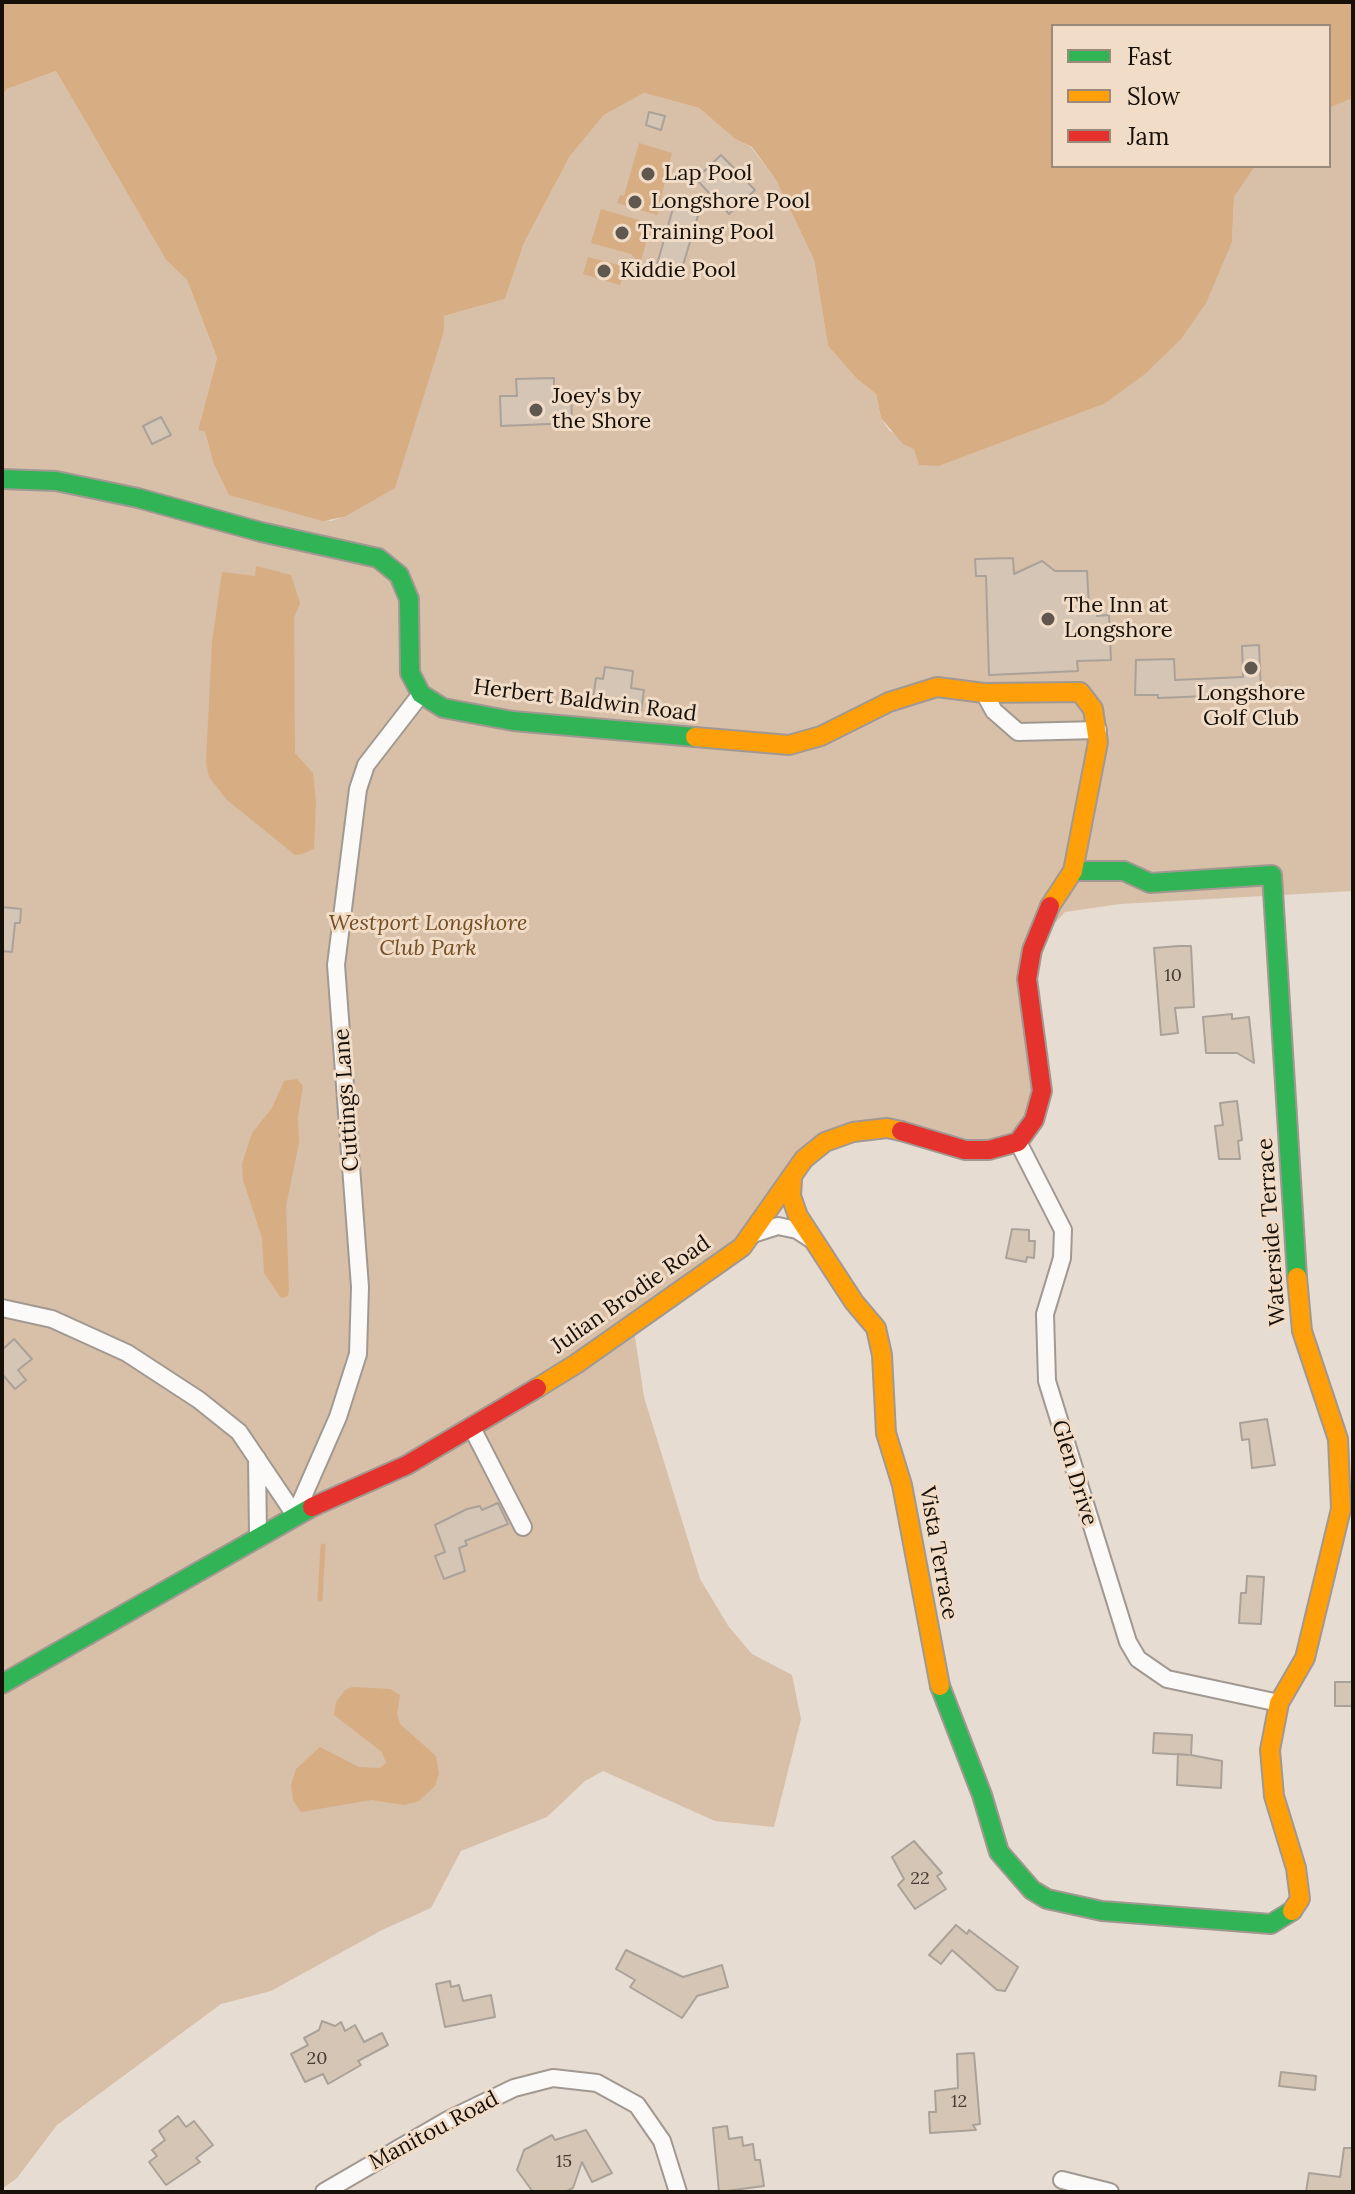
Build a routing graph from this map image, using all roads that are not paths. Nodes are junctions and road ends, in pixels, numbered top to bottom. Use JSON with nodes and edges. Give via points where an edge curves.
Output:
{"nodes":[{"id":1,"x":2,"y":479,"type":"edge"},
{"id":2,"x":984,"y":693,"type":"junction"},
{"id":3,"x":421,"y":694,"type":"junction"},
{"id":4,"x":1098,"y":730,"type":"junction"},
{"id":5,"x":1073,"y":871,"type":"junction"},
{"id":6,"x":1018,"y":1142,"type":"junction"},
{"id":7,"x":792,"y":1180,"type":"junction"},
{"id":8,"x":753,"y":1234,"type":"junction"},
{"id":9,"x":814,"y":1240,"type":"junction"},
{"id":10,"x":2,"y":1308,"type":"edge"},
{"id":11,"x":472,"y":1428,"type":"junction"},
{"id":12,"x":257,"y":1458,"type":"junction"},
{"id":13,"x":295,"y":1515,"type":"junction"},
{"id":14,"x":523,"y":1527,"type":"dead end"},
{"id":15,"x":258,"y":1536,"type":"junction"},
{"id":16,"x":2,"y":1684,"type":"edge"},
{"id":17,"x":1279,"y":1703,"type":"junction"},
{"id":18,"x":1019,"y":1879,"type":"joint"},
{"id":19,"x":1062,"y":2180,"type":"dead end"},
{"id":20,"x":324,"y":2192,"type":"edge"},
{"id":21,"x":678,"y":2192,"type":"edge"},
{"id":22,"x":1110,"y":2192,"type":"edge"}],
"edges":[{"from":1,"to":3,"type":"street","via":[[56,481],[138,498],[378,558],[399,575],[409,599],[407,651]]},
{"from":2,"to":3,"type":"street","name":"Herbert Baldwin Road","via":[[955,687],[917,692],[789,745],[513,721],[443,708]]},
{"from":2,"to":4,"type":"street","via":[[994,711],[1018,732]]},
{"from":2,"to":4,"type":"street","name":"Herbert Baldwin Road","via":[[1080,692],[1093,709]]},
{"from":3,"to":13,"type":"street","name":"Cuttings Lane","via":[[366,765],[358,789],[336,965],[360,1287],[358,1354],[338,1417]]},
{"from":4,"to":5,"type":"street"},
{"from":5,"to":6,"type":"street","via":[[1032,950],[1028,994],[1042,1091],[1034,1120]]},
{"from":5,"to":17,"type":"street","name":"Waterside Terrace","via":[[1124,871],[1150,883],[1272,875],[1298,1300],[1302,1331],[1338,1439],[1341,1509],[1305,1658]]},
{"from":6,"to":7,"type":"street","name":"Julian Brodie Road","via":[[965,1150],[887,1128],[853,1132],[825,1142],[804,1159]]},
{"from":6,"to":17,"type":"street","name":"Glen Drive","via":[[1063,1230],[1062,1258],[1045,1314],[1047,1381],[1128,1642],[1138,1659],[1167,1679]]},
{"from":7,"to":8,"type":"street","name":"Julian Brodie Road"},
{"from":7,"to":9,"type":"street","name":"Vista Terrace","via":[[798,1216]]},
{"from":8,"to":9,"type":"street","via":[[778,1226]]},
{"from":8,"to":11,"type":"street","name":"Julian Brodie Road","via":[[576,1364]]},
{"from":9,"to":18,"type":"street","name":"Vista Terrace","via":[[876,1328],[886,1433],[902,1485],[942,1695],[999,1852]]},
{"from":10,"to":12,"type":"street","via":[[52,1319],[127,1353],[239,1432]]},
{"from":11,"to":13,"type":"street","name":"Julian Brodie Road","via":[[407,1465]]},
{"from":11,"to":14,"type":"street"},
{"from":12,"to":13,"type":"street"},
{"from":12,"to":15,"type":"street"},
{"from":13,"to":15,"type":"street","name":"Julian Brodie Road"},
{"from":15,"to":16,"type":"street","name":"Julian Brodie Road"},
{"from":17,"to":18,"type":"street","name":"Waterside Terrace","via":[[1270,1750],[1274,1796],[1300,1899],[1290,1914],[1271,1924],[1102,1911],[1047,1899]]},
{"from":19,"to":22,"type":"street"},
{"from":20,"to":21,"type":"street","name":"Manitou Road","via":[[448,2120],[514,2088],[553,2078],[597,2083],[637,2105],[662,2141]]}]}
